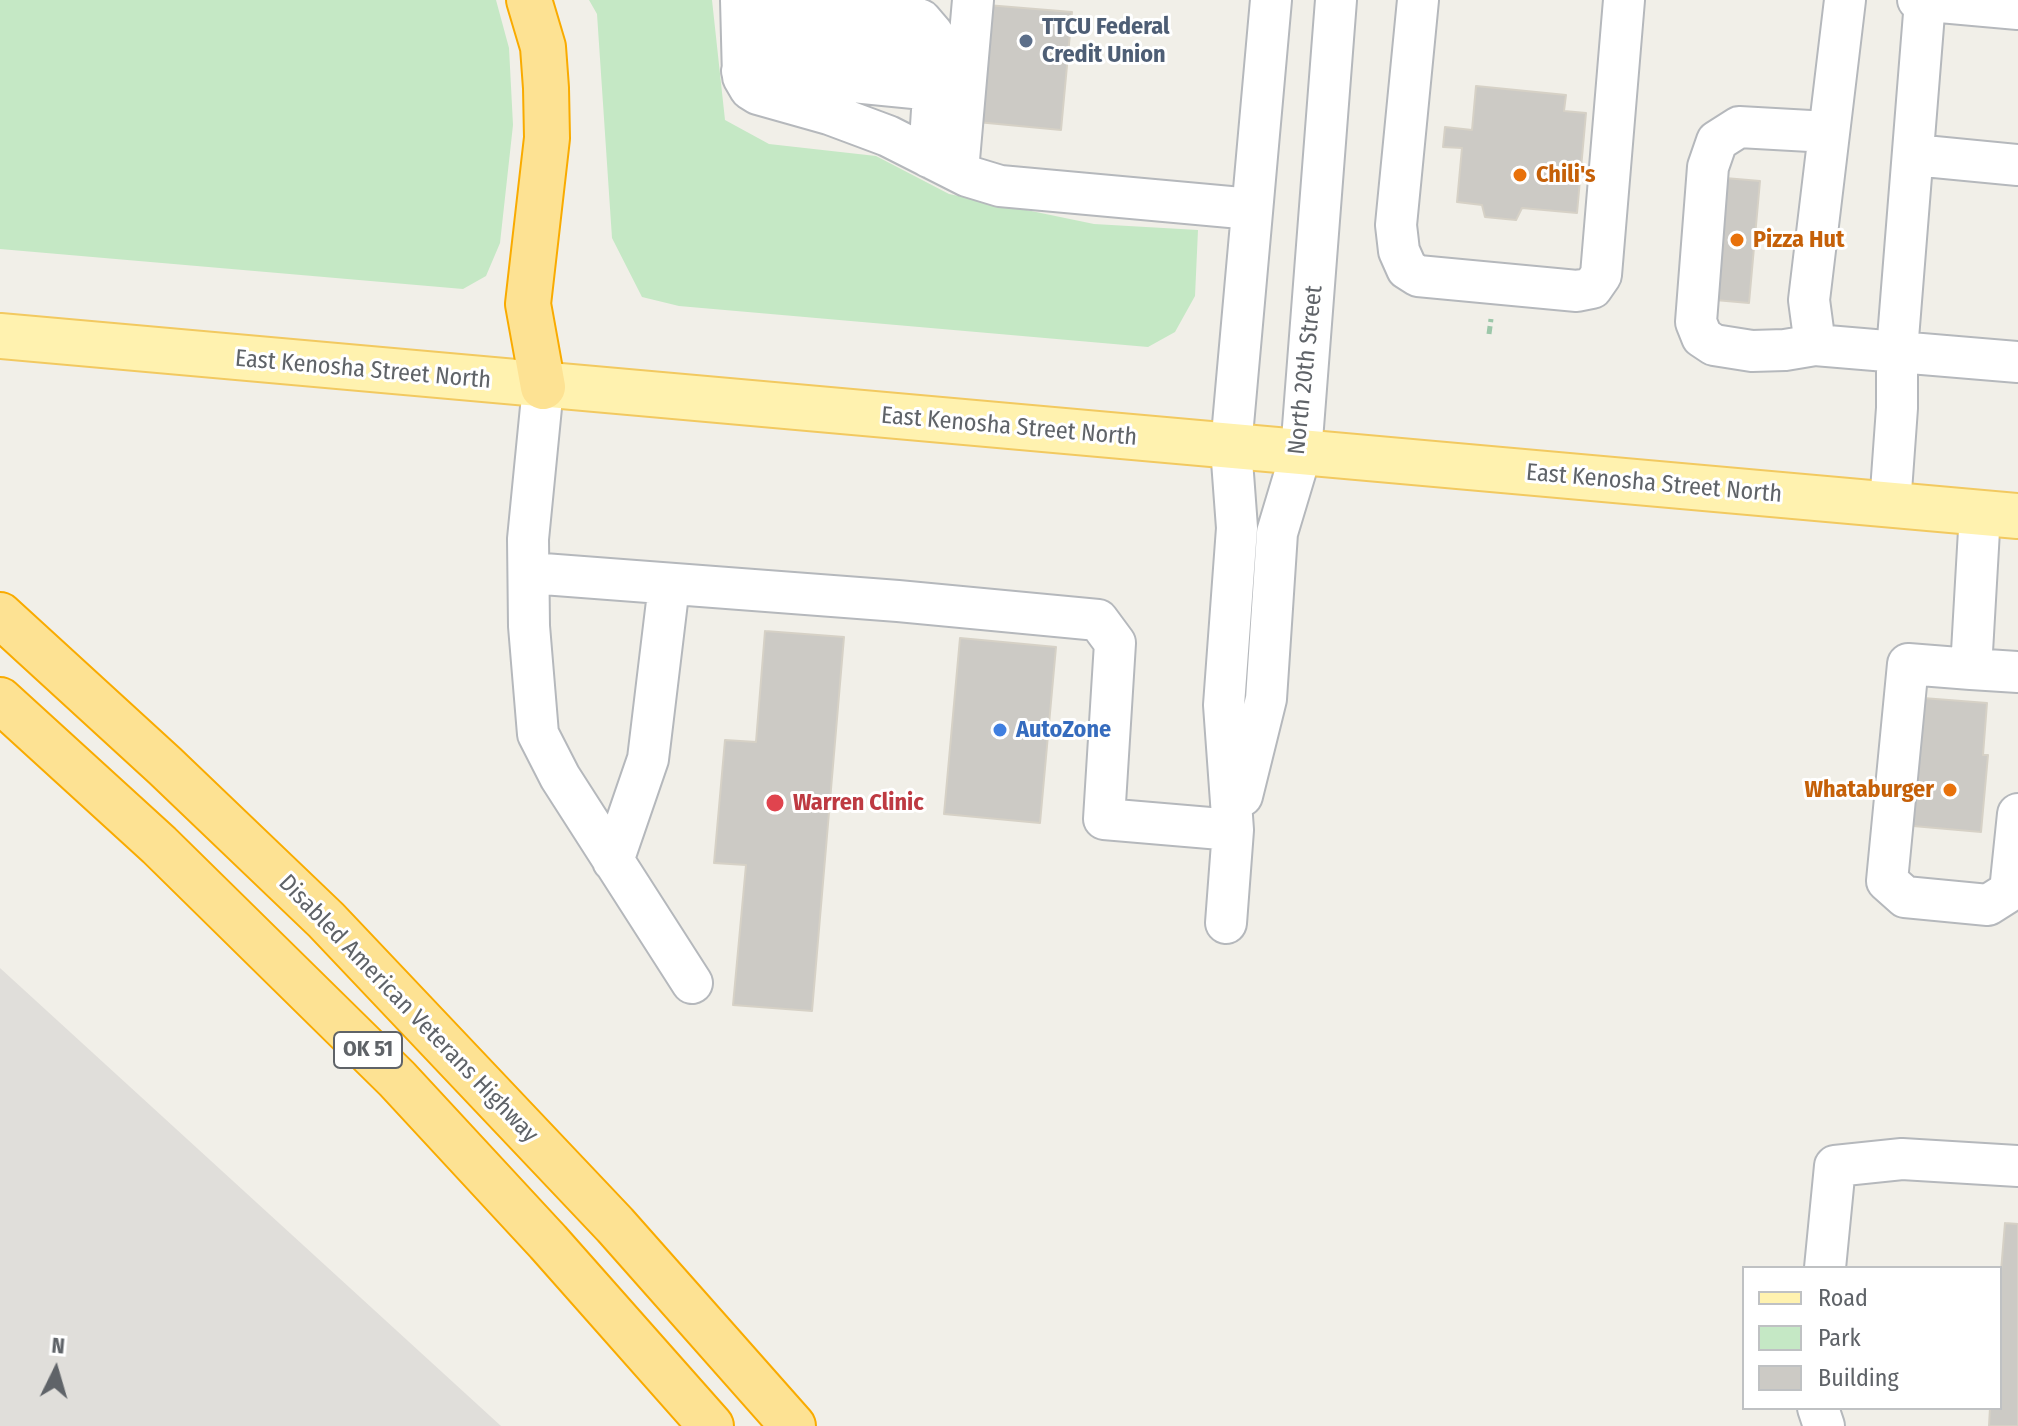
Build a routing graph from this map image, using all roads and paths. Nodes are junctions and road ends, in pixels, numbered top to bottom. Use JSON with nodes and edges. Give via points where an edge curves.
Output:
{"nodes":[{"id":1,"x":529,"y":0,"type":"edge"},
{"id":2,"x":558,"y":0,"type":"edge"},
{"id":3,"x":973,"y":0,"type":"edge"},
{"id":4,"x":1271,"y":0,"type":"edge"},
{"id":5,"x":1336,"y":0,"type":"edge"},
{"id":6,"x":1418,"y":0,"type":"edge"},
{"id":7,"x":1624,"y":0,"type":"edge"},
{"id":8,"x":1845,"y":0,"type":"edge"},
{"id":9,"x":1918,"y":0,"type":"edge"},
{"id":10,"x":1925,"y":1,"type":"edge"},
{"id":11,"x":2018,"y":9,"type":"edge"},
{"id":12,"x":743,"y":38,"type":"edge"},
{"id":13,"x":934,"y":71,"type":"junction"},
{"id":14,"x":1828,"y":132,"type":"junction"},
{"id":15,"x":1914,"y":155,"type":"junction"},
{"id":16,"x":944,"y":164,"type":"junction"},
{"id":17,"x":2018,"y":165,"type":"edge"},
{"id":18,"x":1252,"y":209,"type":"junction"},
{"id":19,"x":0,"y":336,"type":"edge"},
{"id":20,"x":1815,"y":345,"type":"junction"},
{"id":21,"x":1897,"y":351,"type":"junction"},
{"id":22,"x":2018,"y":362,"type":"edge"},
{"id":23,"x":543,"y":387,"type":"junction"},
{"id":24,"x":1231,"y":447,"type":"junction"},
{"id":25,"x":1301,"y":453,"type":"junction"},
{"id":26,"x":1890,"y":505,"type":"junction"},
{"id":27,"x":1999,"y":514,"type":"edge"},
{"id":28,"x":530,"y":573,"type":"junction"},
{"id":29,"x":669,"y":585,"type":"junction"},
{"id":30,"x":0,"y":615,"type":"edge"},
{"id":31,"x":1971,"y":669,"type":"junction"},
{"id":32,"x":2018,"y":672,"type":"edge"},
{"id":33,"x":0,"y":700,"type":"edge"},
{"id":34,"x":2018,"y":814,"type":"edge"},
{"id":35,"x":1233,"y":830,"type":"junction"},
{"id":36,"x":613,"y":861,"type":"junction"},
{"id":37,"x":1226,"y":923,"type":"dead end"},
{"id":38,"x":692,"y":983,"type":"dead end"},
{"id":39,"x":2018,"y":1166,"type":"edge"},
{"id":40,"x":1825,"y":1266,"type":"edge"},
{"id":41,"x":711,"y":1426,"type":"edge"},
{"id":42,"x":793,"y":1426,"type":"edge"}],
"edges":[{"from":1,"to":23,"type":"highway","via":[[543,47],[546,88],[547,138],[528,304]]},
{"from":2,"to":23,"type":"highway","via":[[569,50],[572,140],[558,306]]},
{"from":3,"to":16,"type":"street"},
{"from":4,"to":18,"type":"street","name":"North 20th Street"},
{"from":5,"to":25,"type":"street","name":"North 20th Street"},
{"from":6,"to":7,"type":"street","via":[[1396,225],[1407,269],[1418,276],[1577,291],[1592,288],[1601,275]]},
{"from":8,"to":14,"type":"street"},
{"from":9,"to":10,"type":"street"},
{"from":10,"to":11,"type":"street"},
{"from":10,"to":15,"type":"street"},
{"from":12,"to":13,"type":"street"},
{"from":12,"to":13,"type":"street","via":[[913,17],[921,20]]},
{"from":12,"to":16,"type":"street","via":[[772,99],[888,136]]},
{"from":13,"to":16,"type":"street"},
{"from":14,"to":20,"type":"street","via":[[1809,300]]},
{"from":14,"to":20,"type":"street","via":[[1739,127],[1717,141],[1708,167],[1696,322],[1702,337],[1714,345],[1752,351]]},
{"from":15,"to":17,"type":"street"},
{"from":15,"to":21,"type":"street"},
{"from":16,"to":18,"type":"street","via":[[1000,186]]},
{"from":18,"to":24,"type":"street","name":"North 20th Street"},
{"from":19,"to":23,"type":"main road","name":"East Kenosha Street North"},
{"from":20,"to":21,"type":"street"},
{"from":21,"to":22,"type":"street"},
{"from":21,"to":26,"type":"street"},
{"from":23,"to":24,"type":"main road","name":"East Kenosha Street North"},
{"from":23,"to":28,"type":"street","via":[[528,539]]},
{"from":24,"to":25,"type":"main road","name":"East Kenosha Street North"},
{"from":24,"to":35,"type":"street","name":"North 20th Street","via":[[1237,528],[1224,705]]},
{"from":25,"to":26,"type":"main road","name":"East Kenosha Street North"},
{"from":25,"to":35,"type":"street","name":"North 20th Street","via":[[1277,533],[1266,699]]},
{"from":26,"to":27,"type":"main road","name":"East Kenosha Street North"},
{"from":27,"to":31,"type":"street"},
{"from":28,"to":29,"type":"street"},
{"from":28,"to":36,"type":"street","via":[[538,734]]},
{"from":29,"to":35,"type":"street","via":[[1098,620],[1115,643],[1104,819]]},
{"from":29,"to":36,"type":"street","via":[[648,759]]},
{"from":30,"to":42,"type":"highway","name":"Disabled American Veterans Highway","number":"OK 51","via":[[326,920],[615,1225]]},
{"from":31,"to":32,"type":"street"},
{"from":31,"to":34,"type":"street","via":[[1908,664],[1887,881],[1905,897],[1988,905],[2010,891]]},
{"from":33,"to":41,"type":"highway","number":"OK 51","via":[[159,845],[397,1079]]},
{"from":35,"to":37,"type":"street","name":"North 20th Street"},
{"from":36,"to":38,"type":"street"},
{"from":39,"to":40,"type":"street","via":[[1902,1159],[1835,1166]]}]}
